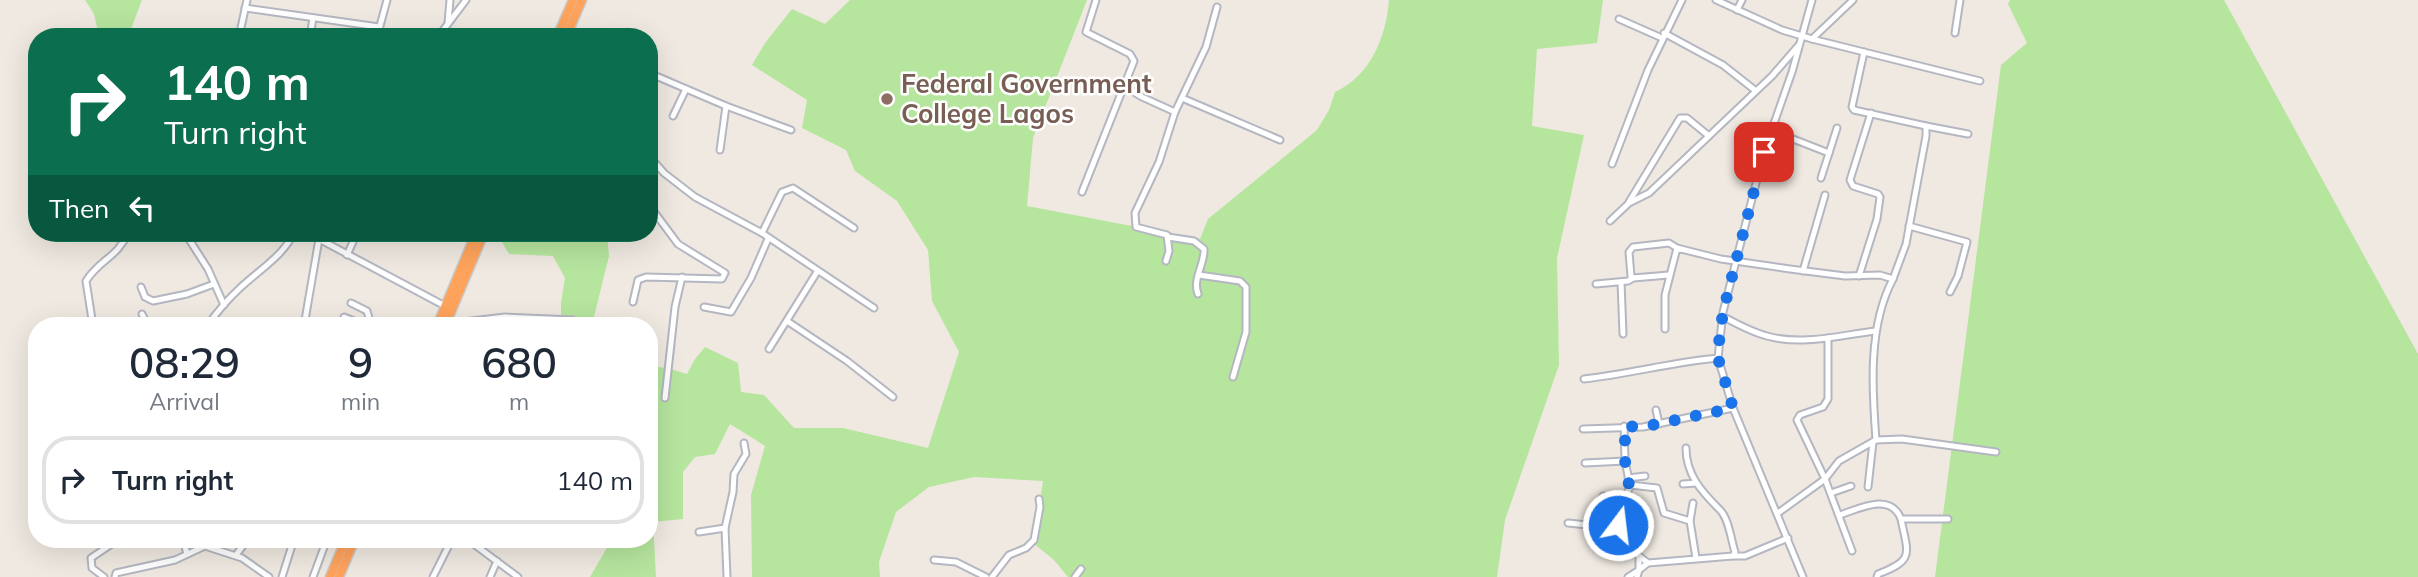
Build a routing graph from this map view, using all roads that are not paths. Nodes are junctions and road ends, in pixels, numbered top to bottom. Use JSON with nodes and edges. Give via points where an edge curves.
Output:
{"nodes":[{"id":1,"x":247,"y":0,"type":"edge"},
{"id":2,"x":387,"y":0,"type":"edge"},
{"id":3,"x":450,"y":0,"type":"edge"},
{"id":4,"x":466,"y":0,"type":"edge"},
{"id":5,"x":573,"y":0,"type":"edge"},
{"id":6,"x":582,"y":0,"type":"edge"},
{"id":7,"x":1096,"y":0,"type":"edge"},
{"id":8,"x":1682,"y":0,"type":"edge"},
{"id":9,"x":1716,"y":0,"type":"edge"},
{"id":10,"x":1742,"y":0,"type":"edge"},
{"id":11,"x":1812,"y":0,"type":"edge"},
{"id":12,"x":1853,"y":0,"type":"edge"},
{"id":13,"x":1960,"y":0,"type":"edge"},
{"id":14,"x":1217,"y":7,"type":"dead end"},
{"id":15,"x":245,"y":8,"type":"junction"},
{"id":16,"x":1737,"y":10,"type":"junction"},
{"id":17,"x":313,"y":18,"type":"junction"},
{"id":18,"x":1619,"y":19,"type":"dead end"},
{"id":19,"x":448,"y":23,"type":"junction"},
{"id":20,"x":379,"y":27,"type":"joint"},
{"id":21,"x":241,"y":28,"type":"edge"},
{"id":22,"x":311,"y":28,"type":"edge"},
{"id":23,"x":444,"y":28,"type":"edge"},
{"id":24,"x":562,"y":28,"type":"edge"},
{"id":25,"x":570,"y":28,"type":"edge"},
{"id":26,"x":1955,"y":33,"type":"dead end"},
{"id":27,"x":1663,"y":36,"type":"junction"},
{"id":28,"x":1802,"y":36,"type":"junction"},
{"id":29,"x":1812,"y":39,"type":"junction"},
{"id":30,"x":1800,"y":45,"type":"junction"},
{"id":31,"x":1864,"y":52,"type":"junction"},
{"id":32,"x":658,"y":77,"type":"edge"},
{"id":33,"x":1980,"y":81,"type":"dead end"},
{"id":34,"x":1124,"y":86,"type":"junction"},
{"id":35,"x":686,"y":89,"type":"junction"},
{"id":36,"x":1756,"y":91,"type":"junction"},
{"id":37,"x":1182,"y":98,"type":"junction"},
{"id":38,"x":726,"y":106,"type":"junction"},
{"id":39,"x":1175,"y":112,"type":"junction"},
{"id":40,"x":1871,"y":113,"type":"junction"},
{"id":41,"x":673,"y":116,"type":"dead end"},
{"id":42,"x":1926,"y":126,"type":"junction"},
{"id":43,"x":1837,"y":128,"type":"dead end"},
{"id":44,"x":791,"y":130,"type":"dead end"},
{"id":45,"x":1770,"y":131,"type":"junction"},
{"id":46,"x":1968,"y":134,"type":"dead end"},
{"id":47,"x":1709,"y":136,"type":"junction"},
{"id":48,"x":1280,"y":140,"type":"dead end"},
{"id":49,"x":720,"y":150,"type":"dead end"},
{"id":50,"x":1829,"y":153,"type":"junction"},
{"id":51,"x":1612,"y":164,"type":"dead end"},
{"id":52,"x":658,"y":166,"type":"edge"},
{"id":53,"x":1821,"y":178,"type":"dead end"},
{"id":54,"x":1082,"y":192,"type":"dead end"},
{"id":55,"x":1825,"y":195,"type":"dead end"},
{"id":56,"x":1629,"y":203,"type":"junction"},
{"id":57,"x":658,"y":217,"type":"edge"},
{"id":58,"x":1610,"y":221,"type":"dead end"},
{"id":59,"x":1909,"y":226,"type":"junction"},
{"id":60,"x":854,"y":228,"type":"dead end"},
{"id":61,"x":762,"y":233,"type":"junction"},
{"id":62,"x":1168,"y":237,"type":"junction"},
{"id":63,"x":768,"y":239,"type":"junction"},
{"id":64,"x":124,"y":242,"type":"edge"},
{"id":65,"x":191,"y":242,"type":"edge"},
{"id":66,"x":290,"y":242,"type":"edge"},
{"id":67,"x":319,"y":242,"type":"edge"},
{"id":68,"x":329,"y":242,"type":"edge"},
{"id":69,"x":353,"y":242,"type":"edge"},
{"id":70,"x":472,"y":242,"type":"edge"},
{"id":71,"x":480,"y":242,"type":"edge"},
{"id":72,"x":1678,"y":248,"type":"junction"},
{"id":73,"x":347,"y":255,"type":"junction"},
{"id":74,"x":1738,"y":260,"type":"junction"},
{"id":75,"x":1166,"y":261,"type":"dead end"},
{"id":76,"x":1803,"y":271,"type":"junction"},
{"id":77,"x":817,"y":272,"type":"junction"},
{"id":78,"x":1199,"y":275,"type":"junction"},
{"id":79,"x":1669,"y":275,"type":"junction"},
{"id":80,"x":1859,"y":276,"type":"junction"},
{"id":81,"x":682,"y":277,"type":"junction"},
{"id":82,"x":1633,"y":278,"type":"junction"},
{"id":83,"x":1893,"y":279,"type":"junction"},
{"id":84,"x":1621,"y":282,"type":"junction"},
{"id":85,"x":214,"y":284,"type":"junction"},
{"id":86,"x":1596,"y":284,"type":"dead end"},
{"id":87,"x":141,"y":287,"type":"dead end"},
{"id":88,"x":1950,"y":292,"type":"dead end"},
{"id":89,"x":1198,"y":294,"type":"dead end"},
{"id":90,"x":633,"y":302,"type":"dead end"},
{"id":91,"x":351,"y":303,"type":"dead end"},
{"id":92,"x":225,"y":305,"type":"junction"},
{"id":93,"x":445,"y":306,"type":"junction"},
{"id":94,"x":704,"y":307,"type":"dead end"},
{"id":95,"x":874,"y":308,"type":"dead end"},
{"id":96,"x":142,"y":314,"type":"dead end"},
{"id":97,"x":1722,"y":316,"type":"junction"},
{"id":98,"x":92,"y":317,"type":"edge"},
{"id":99,"x":144,"y":317,"type":"edge"},
{"id":100,"x":215,"y":317,"type":"edge"},
{"id":101,"x":306,"y":317,"type":"edge"},
{"id":102,"x":369,"y":317,"type":"edge"},
{"id":103,"x":444,"y":317,"type":"edge"},
{"id":104,"x":447,"y":317,"type":"edge"},
{"id":105,"x":787,"y":321,"type":"junction"},
{"id":106,"x":1665,"y":329,"type":"dead end"},
{"id":107,"x":1876,"y":331,"type":"junction"},
{"id":108,"x":1623,"y":334,"type":"dead end"},
{"id":109,"x":1828,"y":338,"type":"junction"},
{"id":110,"x":769,"y":349,"type":"dead end"},
{"id":111,"x":1718,"y":358,"type":"junction"},
{"id":112,"x":1233,"y":377,"type":"dead end"},
{"id":113,"x":1584,"y":379,"type":"dead end"},
{"id":114,"x":893,"y":397,"type":"dead end"},
{"id":115,"x":665,"y":398,"type":"dead end"},
{"id":116,"x":1733,"y":408,"type":"junction"},
{"id":117,"x":1656,"y":410,"type":"dead end"},
{"id":118,"x":1658,"y":424,"type":"junction"},
{"id":119,"x":1625,"y":426,"type":"junction"},
{"id":120,"x":1583,"y":429,"type":"dead end"},
{"id":121,"x":1874,"y":441,"type":"junction"},
{"id":122,"x":744,"y":443,"type":"dead end"},
{"id":123,"x":1686,"y":448,"type":"dead end"},
{"id":124,"x":1996,"y":452,"type":"dead end"},
{"id":125,"x":1625,"y":461,"type":"junction"},
{"id":126,"x":1585,"y":463,"type":"dead end"},
{"id":127,"x":1645,"y":476,"type":"dead end"},
{"id":128,"x":1825,"y":479,"type":"junction"},
{"id":129,"x":1629,"y":482,"type":"junction"},
{"id":130,"x":1696,"y":483,"type":"junction"},
{"id":131,"x":1683,"y":484,"type":"dead end"},
{"id":132,"x":1851,"y":486,"type":"dead end"},
{"id":133,"x":1868,"y":487,"type":"dead end"},
{"id":134,"x":1831,"y":493,"type":"junction"},
{"id":135,"x":1603,"y":496,"type":"dead end"},
{"id":136,"x":1039,"y":499,"type":"dead end"},
{"id":137,"x":1625,"y":500,"type":"junction"},
{"id":138,"x":1693,"y":503,"type":"dead end"},
{"id":139,"x":1778,"y":513,"type":"junction"},
{"id":140,"x":1840,"y":514,"type":"junction"},
{"id":141,"x":1901,"y":519,"type":"junction"},
{"id":142,"x":1948,"y":519,"type":"dead end"},
{"id":143,"x":1690,"y":522,"type":"junction"},
{"id":144,"x":1568,"y":523,"type":"dead end"},
{"id":145,"x":724,"y":528,"type":"junction"},
{"id":146,"x":1617,"y":528,"type":"junction"},
{"id":147,"x":698,"y":532,"type":"dead end"},
{"id":148,"x":1788,"y":538,"type":"junction"},
{"id":149,"x":108,"y":548,"type":"edge"},
{"id":150,"x":185,"y":548,"type":"edge"},
{"id":151,"x":196,"y":548,"type":"edge"},
{"id":152,"x":217,"y":548,"type":"edge"},
{"id":153,"x":241,"y":548,"type":"edge"},
{"id":154,"x":291,"y":548,"type":"edge"},
{"id":155,"x":324,"y":548,"type":"edge"},
{"id":156,"x":342,"y":548,"type":"edge"},
{"id":157,"x":351,"y":548,"type":"edge"},
{"id":158,"x":448,"y":548,"type":"edge"},
{"id":159,"x":481,"y":548,"type":"edge"},
{"id":160,"x":1852,"y":551,"type":"dead end"},
{"id":161,"x":187,"y":554,"type":"junction"},
{"id":162,"x":236,"y":555,"type":"junction"},
{"id":163,"x":1639,"y":556,"type":"junction"},
{"id":164,"x":1733,"y":556,"type":"junction"},
{"id":165,"x":1696,"y":558,"type":"junction"},
{"id":166,"x":934,"y":560,"type":"dead end"},
{"id":167,"x":497,"y":561,"type":"junction"},
{"id":168,"x":1648,"y":564,"type":"junction"},
{"id":169,"x":136,"y":568,"type":"junction"},
{"id":170,"x":1080,"y":569,"type":"dead end"},
{"id":171,"x":1638,"y":574,"type":"edge"},
{"id":172,"x":104,"y":577,"type":"edge"},
{"id":173,"x":115,"y":577,"type":"edge"},
{"id":174,"x":137,"y":577,"type":"edge"},
{"id":175,"x":269,"y":577,"type":"edge"},
{"id":176,"x":282,"y":577,"type":"edge"},
{"id":177,"x":313,"y":577,"type":"edge"},
{"id":178,"x":330,"y":577,"type":"edge"},
{"id":179,"x":339,"y":577,"type":"edge"},
{"id":180,"x":433,"y":577,"type":"edge"},
{"id":181,"x":490,"y":577,"type":"edge"},
{"id":182,"x":518,"y":577,"type":"edge"},
{"id":183,"x":727,"y":577,"type":"edge"},
{"id":184,"x":986,"y":577,"type":"edge"},
{"id":185,"x":992,"y":577,"type":"edge"},
{"id":186,"x":1075,"y":577,"type":"edge"},
{"id":187,"x":1628,"y":577,"type":"edge"},
{"id":188,"x":1804,"y":577,"type":"edge"},
{"id":189,"x":1877,"y":577,"type":"edge"}],
"edges":[{"from":1,"to":15,"type":"street"},
{"from":2,"to":20,"type":"street"},
{"from":3,"to":19,"type":"street"},
{"from":4,"to":19,"type":"street"},
{"from":5,"to":24,"type":"highway"},
{"from":6,"to":25,"type":"highway"},
{"from":7,"to":34,"type":"street","via":[[1086,32],[1130,54],[1134,61]]},
{"from":8,"to":27,"type":"street"},
{"from":9,"to":16,"type":"street"},
{"from":10,"to":16,"type":"street"},
{"from":11,"to":28,"type":"street"},
{"from":12,"to":29,"type":"street"},
{"from":13,"to":26,"type":"street"},
{"from":14,"to":37,"type":"street","via":[[1206,47]]},
{"from":15,"to":17,"type":"street"},
{"from":15,"to":21,"type":"street"},
{"from":16,"to":28,"type":"street"},
{"from":17,"to":20,"type":"street"},
{"from":17,"to":22,"type":"street"},
{"from":18,"to":27,"type":"street"},
{"from":19,"to":23,"type":"street"},
{"from":27,"to":36,"type":"street","via":[[1723,65]]},
{"from":27,"to":51,"type":"street"},
{"from":28,"to":29,"type":"street"},
{"from":28,"to":30,"type":"street"},
{"from":29,"to":31,"type":"street"},
{"from":30,"to":36,"type":"street"},
{"from":30,"to":45,"type":"street"},
{"from":31,"to":33,"type":"street"},
{"from":31,"to":40,"type":"street","via":[[1852,107]]},
{"from":32,"to":35,"type":"street"},
{"from":34,"to":39,"type":"street"},
{"from":34,"to":54,"type":"street"},
{"from":35,"to":38,"type":"street"},
{"from":35,"to":41,"type":"street"},
{"from":36,"to":47,"type":"street"},
{"from":37,"to":39,"type":"street"},
{"from":37,"to":48,"type":"street"},
{"from":38,"to":44,"type":"street"},
{"from":38,"to":49,"type":"street"},
{"from":39,"to":62,"type":"street","via":[[1159,162],[1135,213],[1136,227]]},
{"from":40,"to":42,"type":"street"},
{"from":40,"to":80,"type":"street","via":[[1850,180],[1853,186],[1880,197]]},
{"from":42,"to":46,"type":"street"},
{"from":42,"to":59,"type":"street"},
{"from":43,"to":50,"type":"street"},
{"from":45,"to":50,"type":"street"},
{"from":45,"to":74,"type":"street"},
{"from":47,"to":56,"type":"street","via":[[1649,193]]},
{"from":47,"to":56,"type":"street","via":[[1687,118],[1680,118]]},
{"from":50,"to":53,"type":"street"},
{"from":52,"to":61,"type":"street","via":[[695,197]]},
{"from":55,"to":76,"type":"street"},
{"from":56,"to":58,"type":"street"},
{"from":57,"to":81,"type":"street","via":[[678,244],[725,273],[722,279]]},
{"from":59,"to":83,"type":"street"},
{"from":59,"to":88,"type":"street","via":[[1966,242]]},
{"from":60,"to":61,"type":"street","via":[[793,188],[782,192]]},
{"from":61,"to":63,"type":"street"},
{"from":62,"to":75,"type":"street"},
{"from":62,"to":78,"type":"street","via":[[1203,246],[1205,258]]},
{"from":63,"to":77,"type":"street"},
{"from":63,"to":94,"type":"street","via":[[730,312]]},
{"from":64,"to":98,"type":"street","via":[[86,281]]},
{"from":65,"to":85,"type":"street"},
{"from":66,"to":92,"type":"street"},
{"from":67,"to":101,"type":"street"},
{"from":68,"to":73,"type":"street"},
{"from":69,"to":73,"type":"street"},
{"from":70,"to":93,"type":"highway"},
{"from":71,"to":104,"type":"highway"},
{"from":72,"to":74,"type":"street"},
{"from":72,"to":79,"type":"street"},
{"from":72,"to":82,"type":"street","via":[[1669,243],[1631,248]]},
{"from":73,"to":93,"type":"street"},
{"from":74,"to":76,"type":"street"},
{"from":74,"to":97,"type":"street"},
{"from":76,"to":80,"type":"street"},
{"from":77,"to":95,"type":"street"},
{"from":77,"to":105,"type":"street"},
{"from":78,"to":89,"type":"street"},
{"from":78,"to":112,"type":"street","via":[[1240,281],[1246,287],[1246,332]]},
{"from":79,"to":82,"type":"street"},
{"from":79,"to":106,"type":"street"},
{"from":80,"to":83,"type":"street"},
{"from":81,"to":90,"type":"street","via":[[638,280]]},
{"from":81,"to":115,"type":"street"},
{"from":82,"to":84,"type":"street"},
{"from":83,"to":107,"type":"street"},
{"from":84,"to":86,"type":"street"},
{"from":84,"to":108,"type":"street"},
{"from":85,"to":87,"type":"street","via":[[153,301]]},
{"from":85,"to":92,"type":"street"},
{"from":91,"to":102,"type":"street","via":[[367,311]]},
{"from":92,"to":100,"type":"street"},
{"from":93,"to":103,"type":"highway"},
{"from":96,"to":99,"type":"street"},
{"from":97,"to":109,"type":"street","via":[[1767,336]]},
{"from":97,"to":111,"type":"street"},
{"from":105,"to":110,"type":"street"},
{"from":105,"to":114,"type":"street"},
{"from":107,"to":109,"type":"street"},
{"from":107,"to":121,"type":"street"},
{"from":109,"to":128,"type":"street","via":[[1828,399],[1823,407],[1797,420]]},
{"from":111,"to":113,"type":"street"},
{"from":111,"to":116,"type":"street"},
{"from":116,"to":118,"type":"street"},
{"from":116,"to":139,"type":"street"},
{"from":117,"to":118,"type":"street"},
{"from":118,"to":119,"type":"street"},
{"from":119,"to":120,"type":"street"},
{"from":119,"to":125,"type":"street"},
{"from":121,"to":124,"type":"street","via":[[1902,439]]},
{"from":121,"to":128,"type":"street","via":[[1839,461]]},
{"from":121,"to":133,"type":"street"},
{"from":122,"to":145,"type":"street","via":[[746,454],[734,474]]},
{"from":123,"to":130,"type":"street"},
{"from":125,"to":126,"type":"street"},
{"from":125,"to":129,"type":"street"},
{"from":127,"to":129,"type":"street"},
{"from":128,"to":134,"type":"street"},
{"from":128,"to":139,"type":"street"},
{"from":129,"to":137,"type":"street"},
{"from":129,"to":143,"type":"street","via":[[1657,488],[1664,513]]},
{"from":130,"to":131,"type":"street"},
{"from":130,"to":164,"type":"street","via":[[1724,518]]},
{"from":132,"to":134,"type":"street"},
{"from":134,"to":140,"type":"street"},
{"from":135,"to":137,"type":"street"},
{"from":136,"to":185,"type":"street","via":[[1034,540],[1009,555]]},
{"from":137,"to":146,"type":"street"},
{"from":138,"to":143,"type":"street"},
{"from":139,"to":148,"type":"street"},
{"from":140,"to":141,"type":"street","via":[[1884,503],[1898,511]]},
{"from":140,"to":160,"type":"street"},
{"from":141,"to":142,"type":"street"},
{"from":141,"to":189,"type":"street","via":[[1905,560]]},
{"from":143,"to":165,"type":"street"},
{"from":144,"to":146,"type":"street"},
{"from":145,"to":147,"type":"street"},
{"from":145,"to":183,"type":"street"},
{"from":146,"to":163,"type":"street"},
{"from":148,"to":164,"type":"street","via":[[1745,556]]},
{"from":148,"to":188,"type":"street"},
{"from":149,"to":172,"type":"street","via":[[90,562]]},
{"from":150,"to":161,"type":"street"},
{"from":151,"to":161,"type":"street"},
{"from":152,"to":162,"type":"street"},
{"from":153,"to":162,"type":"street"},
{"from":154,"to":176,"type":"street"},
{"from":155,"to":177,"type":"street"},
{"from":156,"to":178,"type":"highway"},
{"from":157,"to":179,"type":"highway"},
{"from":158,"to":180,"type":"street"},
{"from":159,"to":167,"type":"street"},
{"from":161,"to":169,"type":"street"},
{"from":162,"to":175,"type":"street"},
{"from":163,"to":168,"type":"street"},
{"from":163,"to":171,"type":"street"},
{"from":164,"to":165,"type":"street"},
{"from":165,"to":168,"type":"street"},
{"from":166,"to":184,"type":"street","via":[[956,562]]},
{"from":167,"to":181,"type":"street"},
{"from":167,"to":182,"type":"street"},
{"from":168,"to":171,"type":"street"},
{"from":169,"to":173,"type":"street"},
{"from":169,"to":174,"type":"street"},
{"from":170,"to":186,"type":"street"},
{"from":171,"to":187,"type":"street"}]}
